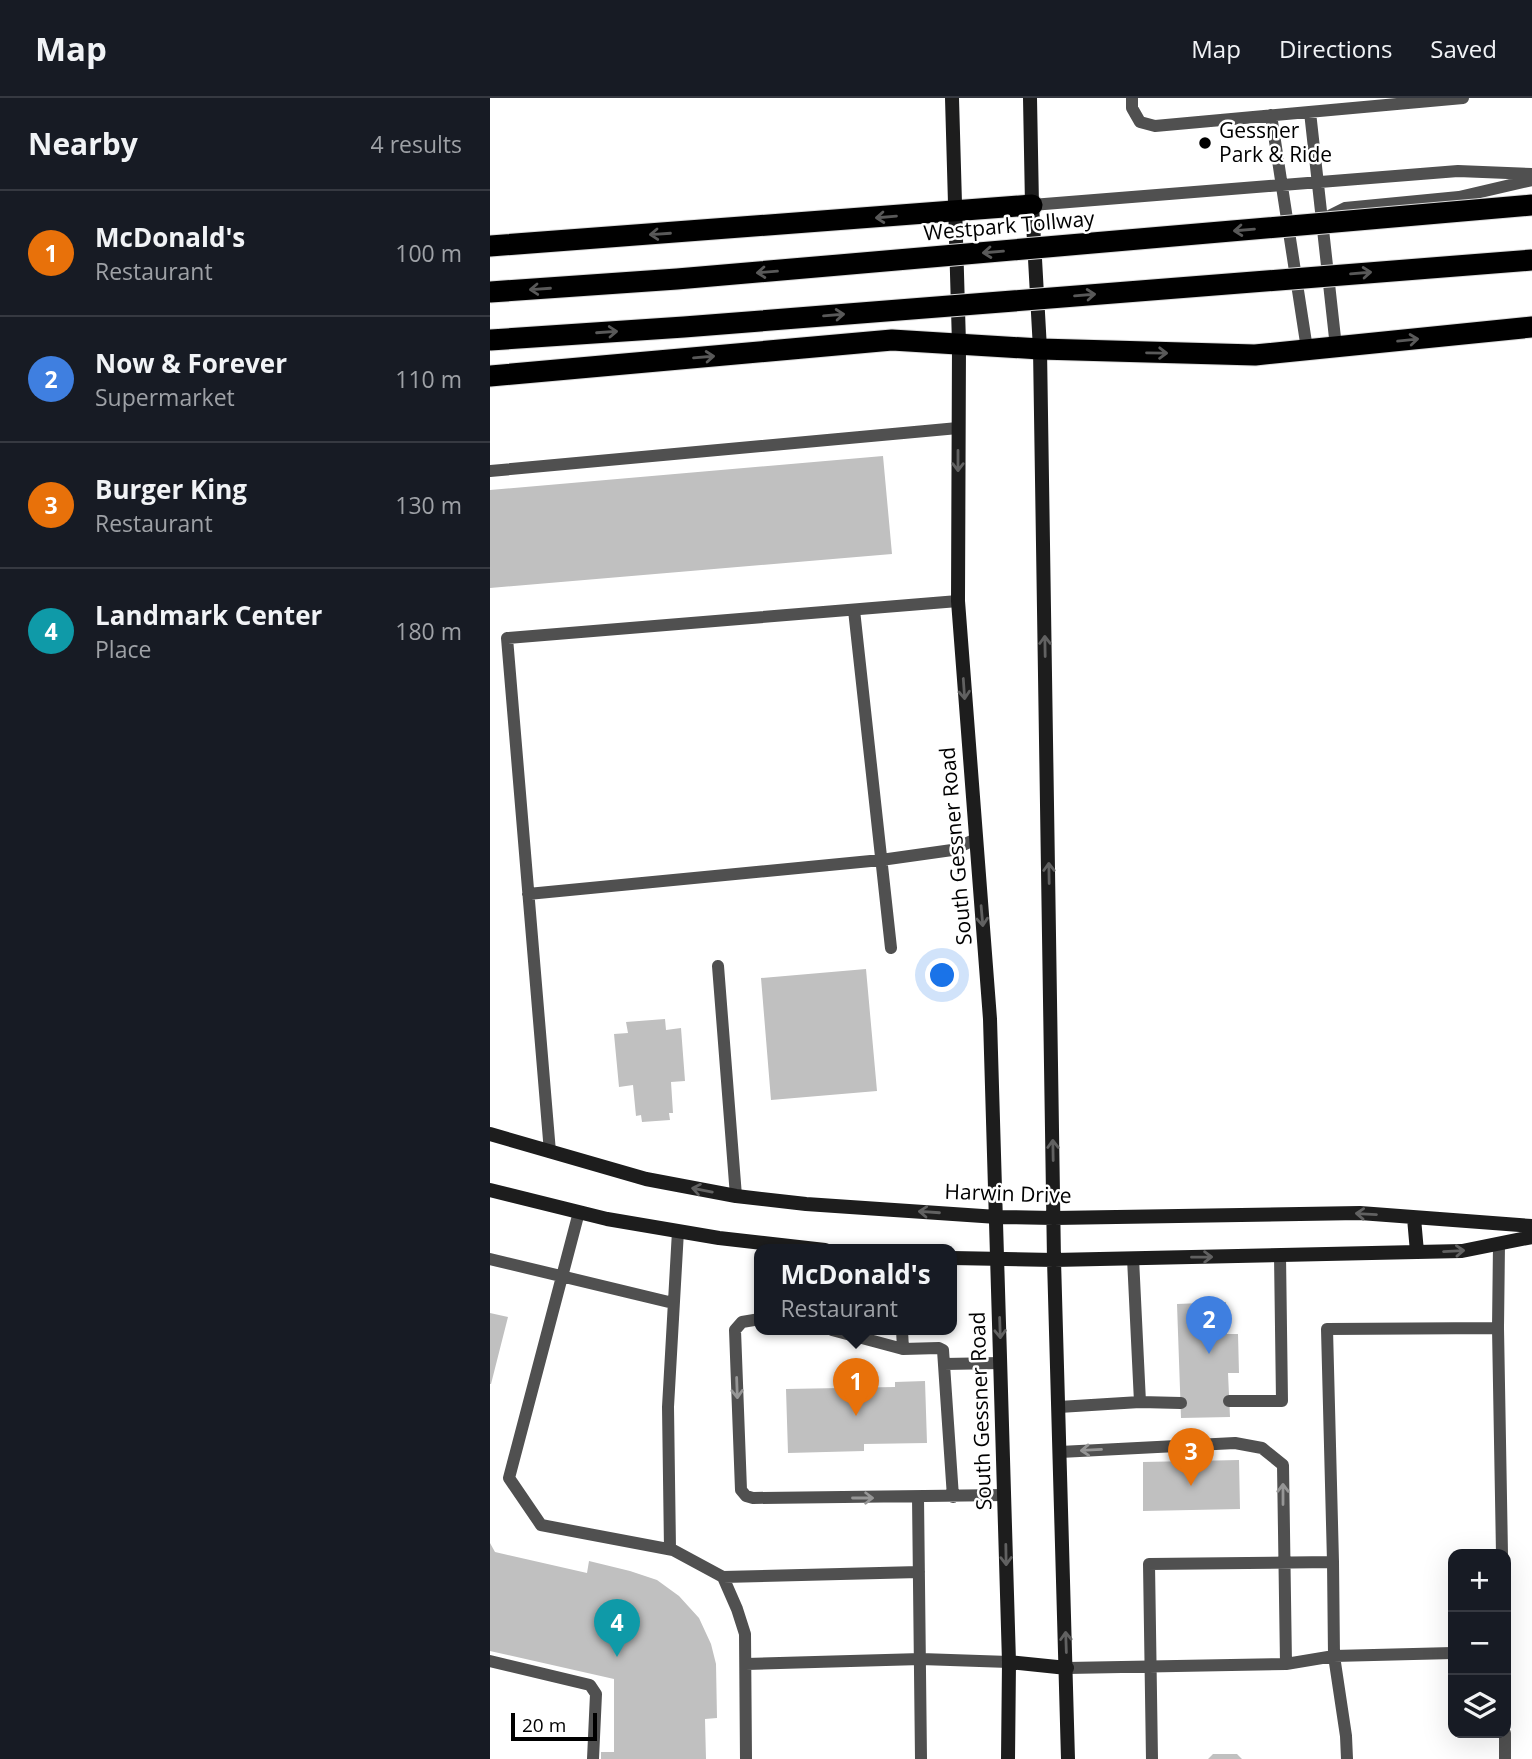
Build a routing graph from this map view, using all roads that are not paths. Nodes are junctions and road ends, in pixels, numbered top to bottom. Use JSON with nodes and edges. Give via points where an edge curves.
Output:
{"nodes":[{"id":1,"x":953,"y":98,"type":"edge"},
{"id":2,"x":1030,"y":98,"type":"edge"},
{"id":3,"x":1132,"y":98,"type":"edge"},
{"id":4,"x":1464,"y":98,"type":"edge"},
{"id":5,"x":1310,"y":112,"type":"junction"},
{"id":6,"x":1272,"y":115,"type":"junction"},
{"id":7,"x":1532,"y":174,"type":"edge"},
{"id":8,"x":1532,"y":180,"type":"edge"},
{"id":9,"x":1318,"y":182,"type":"junction"},
{"id":10,"x":1282,"y":185,"type":"junction"},
{"id":11,"x":1032,"y":205,"type":"junction"},
{"id":12,"x":1532,"y":205,"type":"edge"},
{"id":13,"x":954,"y":211,"type":"junction"},
{"id":14,"x":1323,"y":227,"type":"junction"},
{"id":15,"x":490,"y":246,"type":"edge"},
{"id":16,"x":1532,"y":260,"type":"edge"},
{"id":17,"x":490,"y":292,"type":"edge"},
{"id":18,"x":1532,"y":327,"type":"edge"},
{"id":19,"x":490,"y":340,"type":"edge"},
{"id":20,"x":959,"y":344,"type":"junction"},
{"id":21,"x":1336,"y":347,"type":"junction"},
{"id":22,"x":1040,"y":349,"type":"junction"},
{"id":23,"x":1307,"y":349,"type":"junction"},
{"id":24,"x":490,"y":376,"type":"edge"},
{"id":25,"x":958,"y":428,"type":"junction"},
{"id":26,"x":490,"y":471,"type":"edge"},
{"id":27,"x":958,"y":601,"type":"junction"},
{"id":28,"x":854,"y":610,"type":"junction"},
{"id":29,"x":976,"y":839,"type":"junction"},
{"id":30,"x":881,"y":860,"type":"junction"},
{"id":31,"x":528,"y":894,"type":"junction"},
{"id":32,"x":891,"y":948,"type":"dead end"},
{"id":33,"x":718,"y":966,"type":"dead end"},
{"id":34,"x":490,"y":1134,"type":"edge"},
{"id":35,"x":550,"y":1152,"type":"junction"},
{"id":36,"x":490,"y":1190,"type":"edge"},
{"id":37,"x":736,"y":1196,"type":"junction"},
{"id":38,"x":579,"y":1212,"type":"junction"},
{"id":39,"x":997,"y":1217,"type":"junction"},
{"id":40,"x":1054,"y":1218,"type":"junction"},
{"id":41,"x":1414,"y":1218,"type":"junction"},
{"id":42,"x":1532,"y":1226,"type":"edge"},
{"id":43,"x":678,"y":1231,"type":"junction"},
{"id":44,"x":1532,"y":1237,"type":"edge"},
{"id":45,"x":779,"y":1244,"type":"edge"},
{"id":46,"x":1499,"y":1244,"type":"junction"},
{"id":47,"x":1417,"y":1252,"type":"junction"},
{"id":48,"x":1280,"y":1255,"type":"junction"},
{"id":49,"x":957,"y":1258,"type":"edge"},
{"id":50,"x":1133,"y":1258,"type":"junction"},
{"id":51,"x":490,"y":1259,"type":"edge"},
{"id":52,"x":998,"y":1259,"type":"junction"},
{"id":53,"x":1054,"y":1260,"type":"junction"},
{"id":54,"x":563,"y":1276,"type":"junction"},
{"id":55,"x":673,"y":1303,"type":"junction"},
{"id":56,"x":754,"y":1320,"type":"edge"},
{"id":57,"x":1497,"y":1328,"type":"junction"},
{"id":58,"x":851,"y":1335,"type":"edge"},
{"id":59,"x":902,"y":1335,"type":"edge"},
{"id":60,"x":903,"y":1349,"type":"junction"},
{"id":61,"x":1001,"y":1363,"type":"junction"},
{"id":62,"x":944,"y":1364,"type":"junction"},
{"id":63,"x":1229,"y":1401,"type":"dead end"},
{"id":64,"x":1140,"y":1402,"type":"junction"},
{"id":65,"x":1181,"y":1403,"type":"dead end"},
{"id":66,"x":1059,"y":1407,"type":"junction"},
{"id":67,"x":1060,"y":1452,"type":"junction"},
{"id":68,"x":1004,"y":1495,"type":"junction"},
{"id":69,"x":918,"y":1497,"type":"junction"},
{"id":70,"x":953,"y":1497,"type":"junction"},
{"id":71,"x":670,"y":1549,"type":"junction"},
{"id":72,"x":1502,"y":1549,"type":"edge"},
{"id":73,"x":1283,"y":1562,"type":"junction"},
{"id":74,"x":1333,"y":1562,"type":"junction"},
{"id":75,"x":919,"y":1572,"type":"junction"},
{"id":76,"x":723,"y":1577,"type":"junction"},
{"id":77,"x":1448,"y":1653,"type":"edge"},
{"id":78,"x":1334,"y":1656,"type":"junction"},
{"id":79,"x":921,"y":1660,"type":"junction"},
{"id":80,"x":490,"y":1661,"type":"edge"},
{"id":81,"x":1009,"y":1662,"type":"junction"},
{"id":82,"x":746,"y":1664,"type":"junction"},
{"id":83,"x":1286,"y":1664,"type":"junction"},
{"id":84,"x":1067,"y":1668,"type":"junction"},
{"id":85,"x":1152,"y":1668,"type":"junction"},
{"id":86,"x":1504,"y":1738,"type":"edge"},
{"id":87,"x":593,"y":1759,"type":"edge"},
{"id":88,"x":746,"y":1759,"type":"edge"},
{"id":89,"x":921,"y":1759,"type":"edge"},
{"id":90,"x":1008,"y":1759,"type":"edge"},
{"id":91,"x":1068,"y":1759,"type":"edge"},
{"id":92,"x":1152,"y":1759,"type":"edge"},
{"id":93,"x":1347,"y":1759,"type":"edge"},
{"id":94,"x":1505,"y":1759,"type":"edge"}],
"edges":[{"from":1,"to":13,"type":"main road","name":"South Gessner Road"},
{"from":2,"to":11,"type":"main road"},
{"from":3,"to":6,"type":"lane","via":[[1140,122],[1155,125]]},
{"from":4,"to":5,"type":"lane"},
{"from":5,"to":6,"type":"lane"},
{"from":5,"to":9,"type":"lane"},
{"from":6,"to":10,"type":"lane"},
{"from":7,"to":9,"type":"lane","via":[[1458,171]]},
{"from":8,"to":14,"type":"lane","via":[[1459,197],[1345,208],[1331,215]]},
{"from":9,"to":10,"type":"lane"},
{"from":9,"to":14,"type":"lane"},
{"from":10,"to":11,"type":"lane"},
{"from":10,"to":23,"type":"lane"},
{"from":11,"to":13,"type":"highway"},
{"from":11,"to":22,"type":"main road"},
{"from":12,"to":17,"type":"highway","name":"Westpark Tollway","one_way":true,"bridge":true},
{"from":13,"to":15,"type":"highway","one_way":true},
{"from":13,"to":20,"type":"main road","name":"South Gessner Road"},
{"from":14,"to":21,"type":"lane"},
{"from":19,"to":16,"type":"highway","one_way":true,"bridge":true},
{"from":21,"to":18,"type":"highway","one_way":true},
{"from":20,"to":22,"type":"highway"},
{"from":24,"to":20,"type":"highway","one_way":true,"via":[[892,340]]},
{"from":20,"to":25,"type":"main road","name":"South Gessner Road"},
{"from":21,"to":23,"type":"highway"},
{"from":22,"to":23,"type":"highway","one_way":true,"via":[[1255,355]]},
{"from":40,"to":22,"type":"main road","one_way":true},
{"from":25,"to":26,"type":"lane"},
{"from":25,"to":27,"type":"main road","name":"South Gessner Road","one_way":true},
{"from":27,"to":28,"type":"lane"},
{"from":27,"to":29,"type":"main road","name":"South Gessner Road","one_way":true},
{"from":28,"to":30,"type":"lane"},
{"from":28,"to":31,"type":"lane","via":[[507,638]]},
{"from":29,"to":30,"type":"lane","via":[[952,850]]},
{"from":29,"to":39,"type":"main road","name":"South Gessner Road","one_way":true,"via":[[990,1019]]},
{"from":30,"to":31,"type":"lane"},
{"from":30,"to":32,"type":"lane"},
{"from":31,"to":35,"type":"lane"},
{"from":33,"to":37,"type":"lane"},
{"from":34,"to":35,"type":"main road","name":"Harwin Drive"},
{"from":37,"to":35,"type":"main road","name":"Harwin Drive","one_way":true,"via":[[646,1179]]},
{"from":36,"to":38,"type":"main road"},
{"from":39,"to":37,"type":"main road","name":"Harwin Drive","one_way":true},
{"from":38,"to":43,"type":"main road"},
{"from":38,"to":54,"type":"lane"},
{"from":39,"to":40,"type":"main road","name":"Harwin Drive"},
{"from":39,"to":52,"type":"main road","name":"South Gessner Road"},
{"from":41,"to":40,"type":"main road","name":"Harwin Drive","one_way":true,"via":[[1360,1213]]},
{"from":40,"to":53,"type":"main road"},
{"from":41,"to":42,"type":"main road","name":"Harwin Drive"},
{"from":41,"to":47,"type":"main road"},
{"from":43,"to":45,"type":"main road"},
{"from":43,"to":55,"type":"lane"},
{"from":44,"to":46,"type":"main road"},
{"from":47,"to":46,"type":"main road","one_way":true},
{"from":46,"to":57,"type":"lane"},
{"from":47,"to":48,"type":"main road"},
{"from":50,"to":48,"type":"main road","one_way":true},
{"from":48,"to":63,"type":"lane","via":[[1282,1401]]},
{"from":49,"to":52,"type":"main road"},
{"from":50,"to":53,"type":"main road"},
{"from":50,"to":64,"type":"lane"},
{"from":51,"to":54,"type":"lane"},
{"from":52,"to":53,"type":"main road"},
{"from":52,"to":61,"type":"main road","name":"South Gessner Road","one_way":true},
{"from":53,"to":66,"type":"main road"},
{"from":54,"to":55,"type":"lane"},
{"from":54,"to":71,"type":"lane","via":[[509,1478],[541,1525]]},
{"from":55,"to":71,"type":"lane","via":[[668,1407]]},
{"from":56,"to":69,"type":"lane","one_way":true,"via":[[742,1322],[735,1330],[741,1490],[746,1496]]},
{"from":57,"to":72,"type":"lane"},
{"from":57,"to":74,"type":"lane","via":[[1327,1329]]},
{"from":58,"to":60,"type":"lane"},
{"from":59,"to":60,"type":"lane"},
{"from":60,"to":62,"type":"lane","via":[[939,1348]]},
{"from":61,"to":62,"type":"lane"},
{"from":61,"to":68,"type":"main road","name":"South Gessner Road"},
{"from":62,"to":70,"type":"lane"},
{"from":64,"to":65,"type":"lane"},
{"from":64,"to":66,"type":"lane"},
{"from":66,"to":67,"type":"main road"},
{"from":73,"to":67,"type":"lane","one_way":true,"via":[[1283,1465],[1262,1448],[1235,1443]]},
{"from":84,"to":67,"type":"main road","one_way":true},
{"from":68,"to":70,"type":"lane"},
{"from":68,"to":81,"type":"main road","name":"South Gessner Road","one_way":true},
{"from":69,"to":70,"type":"lane"},
{"from":69,"to":75,"type":"lane"},
{"from":71,"to":76,"type":"lane"},
{"from":73,"to":74,"type":"lane"},
{"from":73,"to":83,"type":"lane"},
{"from":73,"to":85,"type":"lane","via":[[1149,1564]]},
{"from":74,"to":78,"type":"lane"},
{"from":75,"to":76,"type":"lane"},
{"from":75,"to":79,"type":"lane"},
{"from":76,"to":82,"type":"lane","via":[[745,1634]]},
{"from":77,"to":78,"type":"lane"},
{"from":78,"to":83,"type":"lane"},
{"from":78,"to":93,"type":"lane"},
{"from":79,"to":81,"type":"lane"},
{"from":79,"to":82,"type":"lane"},
{"from":79,"to":89,"type":"lane"},
{"from":80,"to":87,"type":"lane","via":[[590,1685],[596,1694]]},
{"from":81,"to":84,"type":"main road"},
{"from":81,"to":90,"type":"main road","name":"South Gessner Road"},
{"from":82,"to":88,"type":"lane"},
{"from":83,"to":85,"type":"lane"},
{"from":84,"to":85,"type":"lane"},
{"from":84,"to":91,"type":"main road"},
{"from":85,"to":92,"type":"lane"},
{"from":86,"to":94,"type":"lane"}]}
